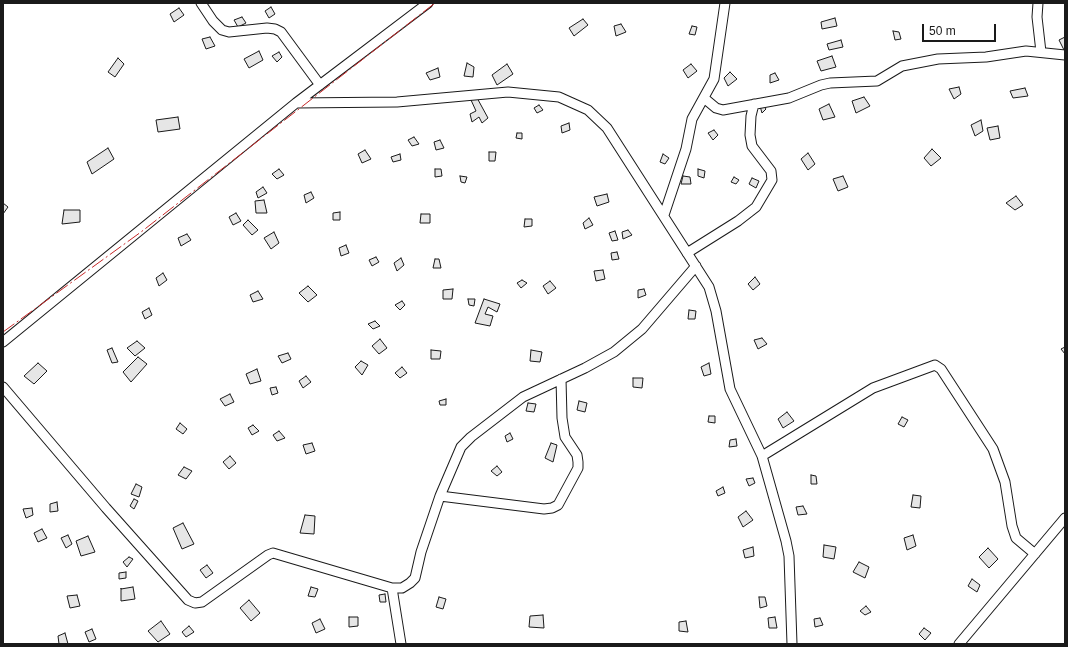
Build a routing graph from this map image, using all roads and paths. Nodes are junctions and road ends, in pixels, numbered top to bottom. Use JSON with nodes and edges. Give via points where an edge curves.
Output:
{"nodes":[{"id":1,"x":201,"y":3,"type":"edge"},
{"id":2,"x":428,"y":3,"type":"edge"},
{"id":3,"x":725,"y":3,"type":"edge"},
{"id":4,"x":1038,"y":3,"type":"edge"},
{"id":5,"x":1041,"y":52,"type":"junction"},
{"id":6,"x":1065,"y":55,"type":"edge"},
{"id":7,"x":320,"y":85,"type":"junction"},
{"id":8,"x":704,"y":98,"type":"junction"},
{"id":9,"x":296,"y":103,"type":"junction"},
{"id":10,"x":754,"y":104,"type":"junction"},
{"id":11,"x":664,"y":215,"type":"junction"},
{"id":12,"x":687,"y":252,"type":"junction"},
{"id":13,"x":696,"y":266,"type":"junction"},
{"id":14,"x":3,"y":342,"type":"edge"},
{"id":15,"x":561,"y":379,"type":"junction"},
{"id":16,"x":3,"y":387,"type":"edge"},
{"id":17,"x":762,"y":456,"type":"junction"},
{"id":18,"x":440,"y":496,"type":"junction"},
{"id":19,"x":1064,"y":520,"type":"edge"},
{"id":20,"x":1035,"y":554,"type":"junction"},
{"id":21,"x":392,"y":588,"type":"junction"},
{"id":22,"x":401,"y":644,"type":"edge"},
{"id":23,"x":792,"y":644,"type":"edge"},
{"id":24,"x":959,"y":644,"type":"edge"}],
"edges":[{"from":1,"to":7,"type":"street","via":[[222,30],[229,32],[267,28],[281,32]]},
{"from":2,"to":7,"type":"street"},
{"from":3,"to":8,"type":"street","via":[[714,78]]},
{"from":4,"to":5,"type":"street"},
{"from":5,"to":6,"type":"street"},
{"from":5,"to":10,"type":"street","via":[[1026,51],[986,57],[938,59],[902,66],[877,82],[826,84],[789,98]]},
{"from":7,"to":9,"type":"street"},
{"from":8,"to":10,"type":"street","via":[[719,110]]},
{"from":8,"to":11,"type":"street","via":[[692,119],[686,149]]},
{"from":9,"to":11,"type":"street","via":[[397,102],[508,92],[559,97],[588,110],[607,128]]},
{"from":9,"to":14,"type":"street"},
{"from":10,"to":12,"type":"street","via":[[750,130],[752,146],[771,171],[772,180],[756,207]]},
{"from":11,"to":12,"type":"street"},
{"from":12,"to":13,"type":"street"},
{"from":13,"to":15,"type":"street","via":[[642,329],[614,352]]},
{"from":13,"to":17,"type":"street","via":[[709,287],[716,311],[730,389]]},
{"from":15,"to":18,"type":"street","via":[[523,397],[471,437],[462,447]]},
{"from":15,"to":18,"type":"street","via":[[565,437],[577,455],[578,468],[558,505],[544,509]]},
{"from":16,"to":21,"type":"street","via":[[188,600],[202,602],[273,554]]},
{"from":17,"to":20,"type":"street","via":[[873,388],[935,364],[941,369],[993,449],[1005,482],[1016,538]]},
{"from":17,"to":23,"type":"street","via":[[786,541]]},
{"from":18,"to":21,"type":"street","via":[[415,578],[402,588]]},
{"from":19,"to":20,"type":"street"},
{"from":20,"to":24,"type":"street"},
{"from":21,"to":22,"type":"street"}]}
